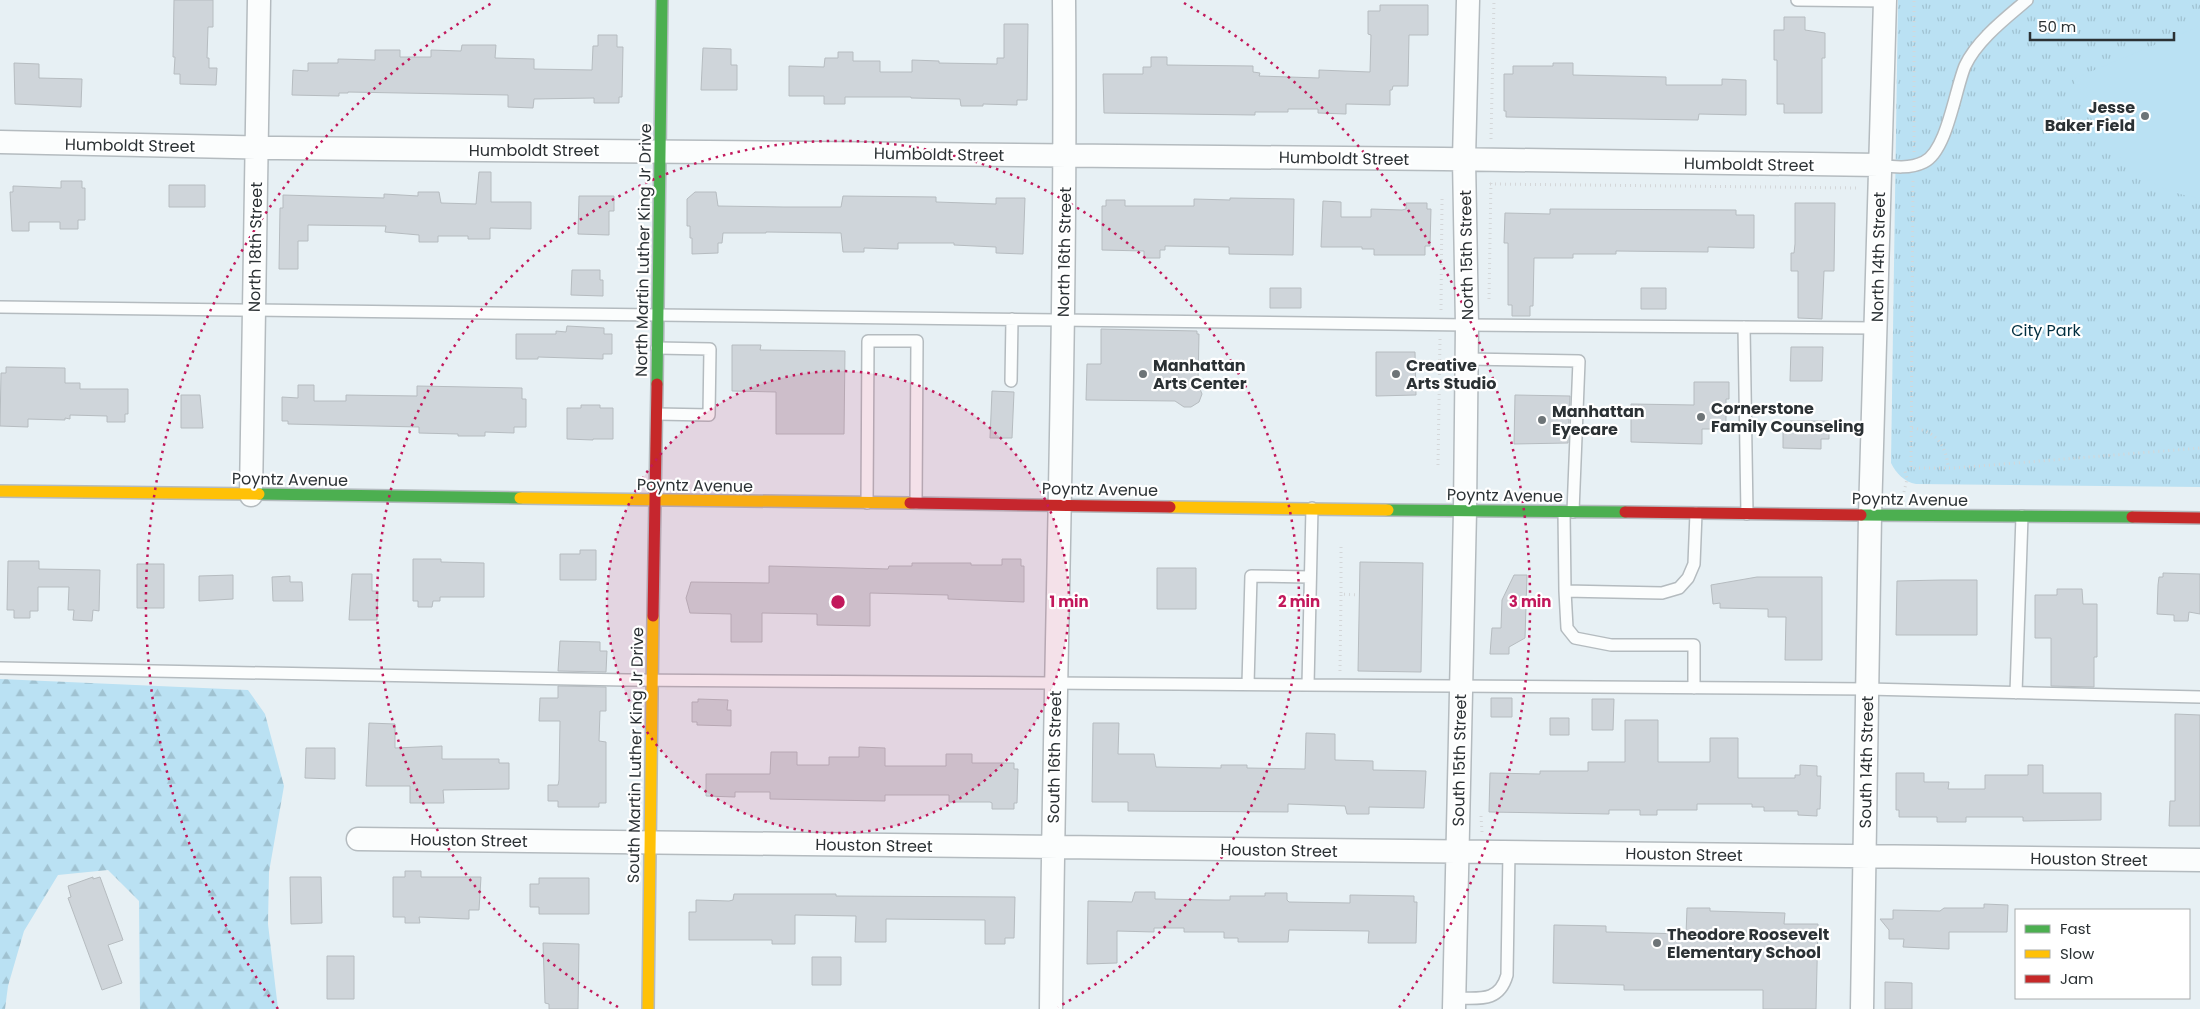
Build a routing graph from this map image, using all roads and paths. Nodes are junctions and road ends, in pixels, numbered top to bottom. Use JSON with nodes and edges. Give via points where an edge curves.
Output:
{"nodes":[{"id":1,"x":259,"y":0,"type":"edge"},
{"id":2,"x":662,"y":0,"type":"edge"},
{"id":3,"x":1064,"y":0,"type":"edge"},
{"id":4,"x":1468,"y":0,"type":"edge"},
{"id":5,"x":1494,"y":0,"type":"edge"},
{"id":6,"x":1797,"y":0,"type":"edge"},
{"id":7,"x":1885,"y":0,"type":"edge"},
{"id":8,"x":1914,"y":0,"type":"edge"},
{"id":9,"x":2027,"y":0,"type":"edge"},
{"id":10,"x":0,"y":142,"type":"edge"},
{"id":11,"x":256,"y":148,"type":"junction"},
{"id":12,"x":660,"y":151,"type":"junction"},
{"id":13,"x":1066,"y":155,"type":"junction"},
{"id":14,"x":1464,"y":159,"type":"junction"},
{"id":15,"x":1491,"y":160,"type":"junction"},
{"id":16,"x":1879,"y":165,"type":"junction"},
{"id":17,"x":1914,"y":165,"type":"junction"},
{"id":18,"x":1465,"y":183,"type":"junction"},
{"id":19,"x":1491,"y":184,"type":"junction"},
{"id":20,"x":1879,"y":188,"type":"junction"},
{"id":21,"x":1442,"y":193,"type":"dead end"},
{"id":22,"x":0,"y":307,"type":"edge"},
{"id":23,"x":254,"y":310,"type":"junction"},
{"id":24,"x":658,"y":314,"type":"junction"},
{"id":25,"x":1012,"y":319,"type":"junction"},
{"id":26,"x":1062,"y":319,"type":"junction"},
{"id":27,"x":1440,"y":325,"type":"junction"},
{"id":28,"x":1478,"y":325,"type":"junction"},
{"id":29,"x":1744,"y":327,"type":"junction"},
{"id":30,"x":1876,"y":328,"type":"junction"},
{"id":31,"x":657,"y":348,"type":"junction"},
{"id":32,"x":1466,"y":359,"type":"junction"},
{"id":33,"x":1010,"y":381,"type":"dead end"},
{"id":34,"x":657,"y":414,"type":"junction"},
{"id":35,"x":1912,"y":428,"type":"junction"},
{"id":36,"x":2200,"y":448,"type":"edge"},
{"id":37,"x":1438,"y":465,"type":"dead end"},
{"id":38,"x":1948,"y":468,"type":"junction"},
{"id":39,"x":0,"y":491,"type":"edge"},
{"id":40,"x":251,"y":494,"type":"junction"},
{"id":41,"x":656,"y":501,"type":"junction"},
{"id":42,"x":867,"y":503,"type":"junction"},
{"id":43,"x":916,"y":503,"type":"junction"},
{"id":44,"x":1058,"y":504,"type":"junction"},
{"id":45,"x":1312,"y":508,"type":"junction"},
{"id":46,"x":1465,"y":511,"type":"junction"},
{"id":47,"x":1569,"y":512,"type":"junction"},
{"id":48,"x":1696,"y":513,"type":"junction"},
{"id":49,"x":1746,"y":514,"type":"junction"},
{"id":50,"x":1870,"y":515,"type":"junction"},
{"id":51,"x":2022,"y":516,"type":"junction"},
{"id":52,"x":2200,"y":518,"type":"edge"},
{"id":53,"x":1341,"y":547,"type":"dead end"},
{"id":54,"x":1310,"y":577,"type":"junction"},
{"id":55,"x":1565,"y":592,"type":"junction"},
{"id":56,"x":1341,"y":594,"type":"junction"},
{"id":57,"x":1359,"y":595,"type":"dead end"},
{"id":58,"x":0,"y":668,"type":"edge"},
{"id":59,"x":653,"y":680,"type":"junction"},
{"id":60,"x":1055,"y":682,"type":"junction"},
{"id":61,"x":1248,"y":684,"type":"junction"},
{"id":62,"x":1308,"y":685,"type":"junction"},
{"id":63,"x":1340,"y":686,"type":"junction"},
{"id":64,"x":1461,"y":687,"type":"junction"},
{"id":65,"x":1694,"y":688,"type":"junction"},
{"id":66,"x":1867,"y":689,"type":"junction"},
{"id":67,"x":2016,"y":693,"type":"junction"},
{"id":68,"x":2200,"y":697,"type":"edge"},
{"id":69,"x":358,"y":839,"type":"dead end"},
{"id":70,"x":650,"y":842,"type":"junction"},
{"id":71,"x":1053,"y":847,"type":"junction"},
{"id":72,"x":1458,"y":852,"type":"junction"},
{"id":73,"x":1509,"y":852,"type":"junction"},
{"id":74,"x":1864,"y":856,"type":"junction"},
{"id":75,"x":2200,"y":860,"type":"edge"},
{"id":76,"x":1454,"y":1003,"type":"edge"},
{"id":77,"x":648,"y":1009,"type":"edge"},
{"id":78,"x":1051,"y":1009,"type":"edge"},
{"id":79,"x":1862,"y":1009,"type":"edge"}],
"edges":[{"from":1,"to":11,"type":"street","name":"North 18th Street"},
{"from":2,"to":12,"type":"street","name":"North Martin Luther King Jr Drive"},
{"from":3,"to":13,"type":"street","name":"North 16th Street"},
{"from":4,"to":14,"type":"street","name":"North 15th Street"},
{"from":5,"to":15,"type":"path"},
{"from":6,"to":7,"type":"lane"},
{"from":7,"to":16,"type":"street","name":"North 14th Street"},
{"from":8,"to":17,"type":"path"},
{"from":9,"to":17,"type":"lane","via":[[1975,51],[1965,66],[1937,151],[1923,163]]},
{"from":10,"to":11,"type":"street","name":"Humboldt Street"},
{"from":11,"to":12,"type":"street","name":"Humboldt Street"},
{"from":11,"to":23,"type":"street","name":"North 18th Street"},
{"from":12,"to":13,"type":"street","name":"Humboldt Street"},
{"from":12,"to":24,"type":"street","name":"North Martin Luther King Jr Drive"},
{"from":13,"to":14,"type":"street","name":"Humboldt Street"},
{"from":13,"to":26,"type":"street","name":"North 16th Street"},
{"from":14,"to":15,"type":"street","name":"Humboldt Street"},
{"from":14,"to":18,"type":"street","name":"North 15th Street"},
{"from":15,"to":16,"type":"street","name":"Humboldt Street"},
{"from":15,"to":19,"type":"path"},
{"from":16,"to":17,"type":"lane","via":[[1899,168]]},
{"from":16,"to":20,"type":"street","name":"North 14th Street"},
{"from":17,"to":35,"type":"path"},
{"from":18,"to":19,"type":"path"},
{"from":18,"to":28,"type":"street","name":"North 15th Street"},
{"from":19,"to":20,"type":"path"},
{"from":19,"to":28,"type":"path"},
{"from":20,"to":30,"type":"street","name":"North 14th Street"},
{"from":21,"to":27,"type":"path"},
{"from":22,"to":23,"type":"lane"},
{"from":23,"to":24,"type":"lane"},
{"from":23,"to":40,"type":"street","name":"North 18th Street"},
{"from":24,"to":25,"type":"lane"},
{"from":24,"to":31,"type":"street","name":"North Martin Luther King Jr Drive"},
{"from":25,"to":26,"type":"lane"},
{"from":25,"to":33,"type":"lane"},
{"from":26,"to":27,"type":"lane"},
{"from":26,"to":44,"type":"street","name":"North 16th Street"},
{"from":27,"to":28,"type":"lane"},
{"from":27,"to":37,"type":"path"},
{"from":28,"to":29,"type":"lane"},
{"from":28,"to":32,"type":"street","name":"North 15th Street"},
{"from":29,"to":30,"type":"lane"},
{"from":29,"to":49,"type":"lane"},
{"from":30,"to":50,"type":"street","name":"North 14th Street"},
{"from":31,"to":34,"type":"street","name":"North Martin Luther King Jr Drive"},
{"from":31,"to":34,"type":"lane","via":[[710,349],[709,414]]},
{"from":32,"to":46,"type":"street","name":"North 15th Street"},
{"from":32,"to":47,"type":"lane","via":[[1580,361]]},
{"from":34,"to":41,"type":"street","name":"North Martin Luther King Jr Drive"},
{"from":35,"to":38,"type":"path","via":[[1933,434],[1942,444],[1948,456]]},
{"from":35,"to":38,"type":"path","via":[[1911,468]]},
{"from":36,"to":38,"type":"path"},
{"from":39,"to":40,"type":"street","name":"Poyntz Avenue"},
{"from":40,"to":41,"type":"street","name":"Poyntz Avenue"},
{"from":41,"to":42,"type":"street","name":"Poyntz Avenue"},
{"from":41,"to":59,"type":"street","name":"South Martin Luther King Jr Drive"},
{"from":42,"to":43,"type":"street","name":"Poyntz Avenue"},
{"from":42,"to":43,"type":"lane","via":[[868,341],[917,341]]},
{"from":43,"to":44,"type":"street","name":"Poyntz Avenue"},
{"from":44,"to":45,"type":"street","name":"Poyntz Avenue"},
{"from":44,"to":60,"type":"street","name":"South 16th Street"},
{"from":45,"to":46,"type":"street","name":"Poyntz Avenue"},
{"from":45,"to":54,"type":"lane"},
{"from":46,"to":47,"type":"street","name":"Poyntz Avenue"},
{"from":46,"to":64,"type":"street","name":"South 15th Street"},
{"from":47,"to":48,"type":"street","name":"Poyntz Avenue"},
{"from":47,"to":55,"type":"lane"},
{"from":48,"to":49,"type":"street","name":"Poyntz Avenue"},
{"from":48,"to":55,"type":"lane","via":[[1694,564],[1679,588],[1662,593]]},
{"from":49,"to":50,"type":"street","name":"Poyntz Avenue"},
{"from":50,"to":51,"type":"street","name":"Poyntz Avenue"},
{"from":50,"to":66,"type":"street","name":"South 14th Street"},
{"from":51,"to":52,"type":"street","name":"Poyntz Avenue"},
{"from":51,"to":67,"type":"lane"},
{"from":53,"to":56,"type":"path"},
{"from":54,"to":61,"type":"lane","via":[[1250,576]]},
{"from":54,"to":62,"type":"lane"},
{"from":55,"to":65,"type":"lane","via":[[1567,628],[1575,638],[1605,644],[1694,644]]},
{"from":56,"to":57,"type":"path"},
{"from":56,"to":63,"type":"path"},
{"from":58,"to":59,"type":"lane"},
{"from":59,"to":60,"type":"lane"},
{"from":59,"to":70,"type":"street","name":"South Martin Luther King Jr Drive"},
{"from":60,"to":61,"type":"lane"},
{"from":60,"to":71,"type":"street","name":"South 16th Street"},
{"from":61,"to":62,"type":"lane"},
{"from":62,"to":63,"type":"lane"},
{"from":63,"to":64,"type":"lane"},
{"from":64,"to":65,"type":"lane"},
{"from":64,"to":72,"type":"street","name":"South 15th Street"},
{"from":65,"to":66,"type":"lane"},
{"from":66,"to":67,"type":"lane"},
{"from":66,"to":74,"type":"street","name":"South 14th Street"},
{"from":67,"to":68,"type":"lane"},
{"from":69,"to":70,"type":"street","name":"Houston Street"},
{"from":70,"to":71,"type":"street","name":"Houston Street"},
{"from":70,"to":77,"type":"street","name":"South Martin Luther King Jr Drive"},
{"from":71,"to":72,"type":"street","name":"Houston Street"},
{"from":71,"to":78,"type":"street","name":"South 16th Street"},
{"from":72,"to":73,"type":"street","name":"Houston Street"},
{"from":72,"to":76,"type":"street","name":"South 15th Street"},
{"from":73,"to":74,"type":"street","name":"Houston Street"},
{"from":73,"to":76,"type":"lane","via":[[1507,975],[1503,988],[1491,996]]},
{"from":74,"to":75,"type":"street","name":"Houston Street"},
{"from":74,"to":79,"type":"street","name":"South 14th Street"}]}
